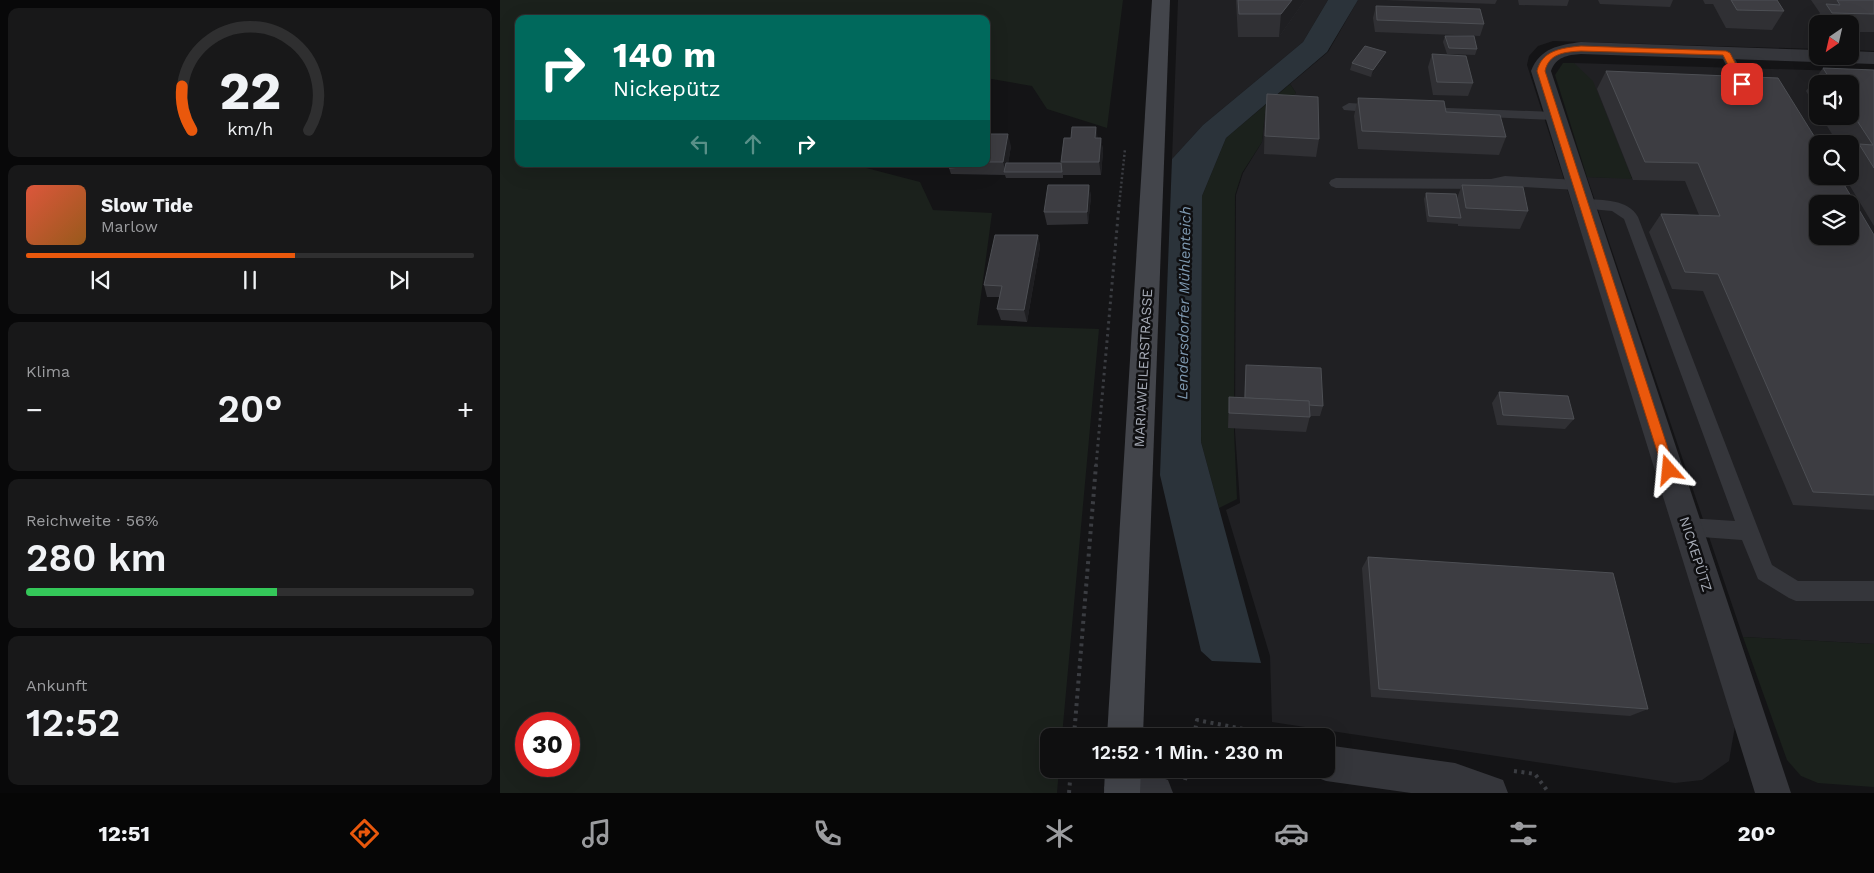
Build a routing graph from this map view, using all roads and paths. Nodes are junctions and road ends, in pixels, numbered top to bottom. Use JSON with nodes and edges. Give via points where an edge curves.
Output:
{"nodes":[{"id":1,"x":1161,"y":0,"type":"edge"},
{"id":2,"x":1726,"y":53,"type":"junction"},
{"id":3,"x":1874,"y":58,"type":"edge"},
{"id":4,"x":1716,"y":82,"type":"edge"},
{"id":5,"x":1349,"y":108,"type":"dead end"},
{"id":6,"x":1555,"y":116,"type":"junction"},
{"id":7,"x":1126,"y":145,"type":"dead end"},
{"id":8,"x":1336,"y":183,"type":"dead end"},
{"id":9,"x":1580,"y":194,"type":"junction"},
{"id":10,"x":1688,"y":527,"type":"junction"},
{"id":11,"x":1748,"y":530,"type":"junction"},
{"id":12,"x":1874,"y":591,"type":"edge"},
{"id":13,"x":1075,"y":728,"type":"edge"},
{"id":14,"x":1131,"y":728,"type":"edge"},
{"id":15,"x":1196,"y":728,"type":"edge"},
{"id":16,"x":1238,"y":728,"type":"edge"},
{"id":17,"x":1335,"y":764,"type":"edge"},
{"id":18,"x":1070,"y":778,"type":"edge"},
{"id":19,"x":1069,"y":793,"type":"edge"},
{"id":20,"x":1490,"y":793,"type":"edge"},
{"id":21,"x":1774,"y":793,"type":"edge"}],
"edges":[{"from":1,"to":14,"type":"main road","name":"MARIAWEILERSTRASSE"},
{"from":2,"to":3,"type":"street","name":"NICKEPÜTZ"},
{"from":2,"to":4,"type":"lane","via":[[1742,84]]},
{"from":2,"to":6,"type":"street","name":"NICKEPÜTZ","via":[[1565,50],[1549,56],[1541,71]]},
{"from":5,"to":6,"type":"lane"},
{"from":6,"to":9,"type":"street","name":"NICKEPÜTZ"},
{"from":7,"to":13,"type":"path","via":[[1114,251]]},
{"from":8,"to":9,"type":"lane","via":[[1505,182]]},
{"from":9,"to":10,"type":"street","name":"NICKEPÜTZ"},
{"from":9,"to":11,"type":"lane","via":[[1625,210],[1631,217]]},
{"from":10,"to":11,"type":"lane"},
{"from":10,"to":21,"type":"street","name":"NICKEPÜTZ"},
{"from":11,"to":12,"type":"lane","via":[[1766,572],[1796,591]]},
{"from":15,"to":16,"type":"path","via":[[1197,720]]},
{"from":17,"to":20,"type":"street","via":[[1455,781]]},
{"from":18,"to":19,"type":"path"}]}
